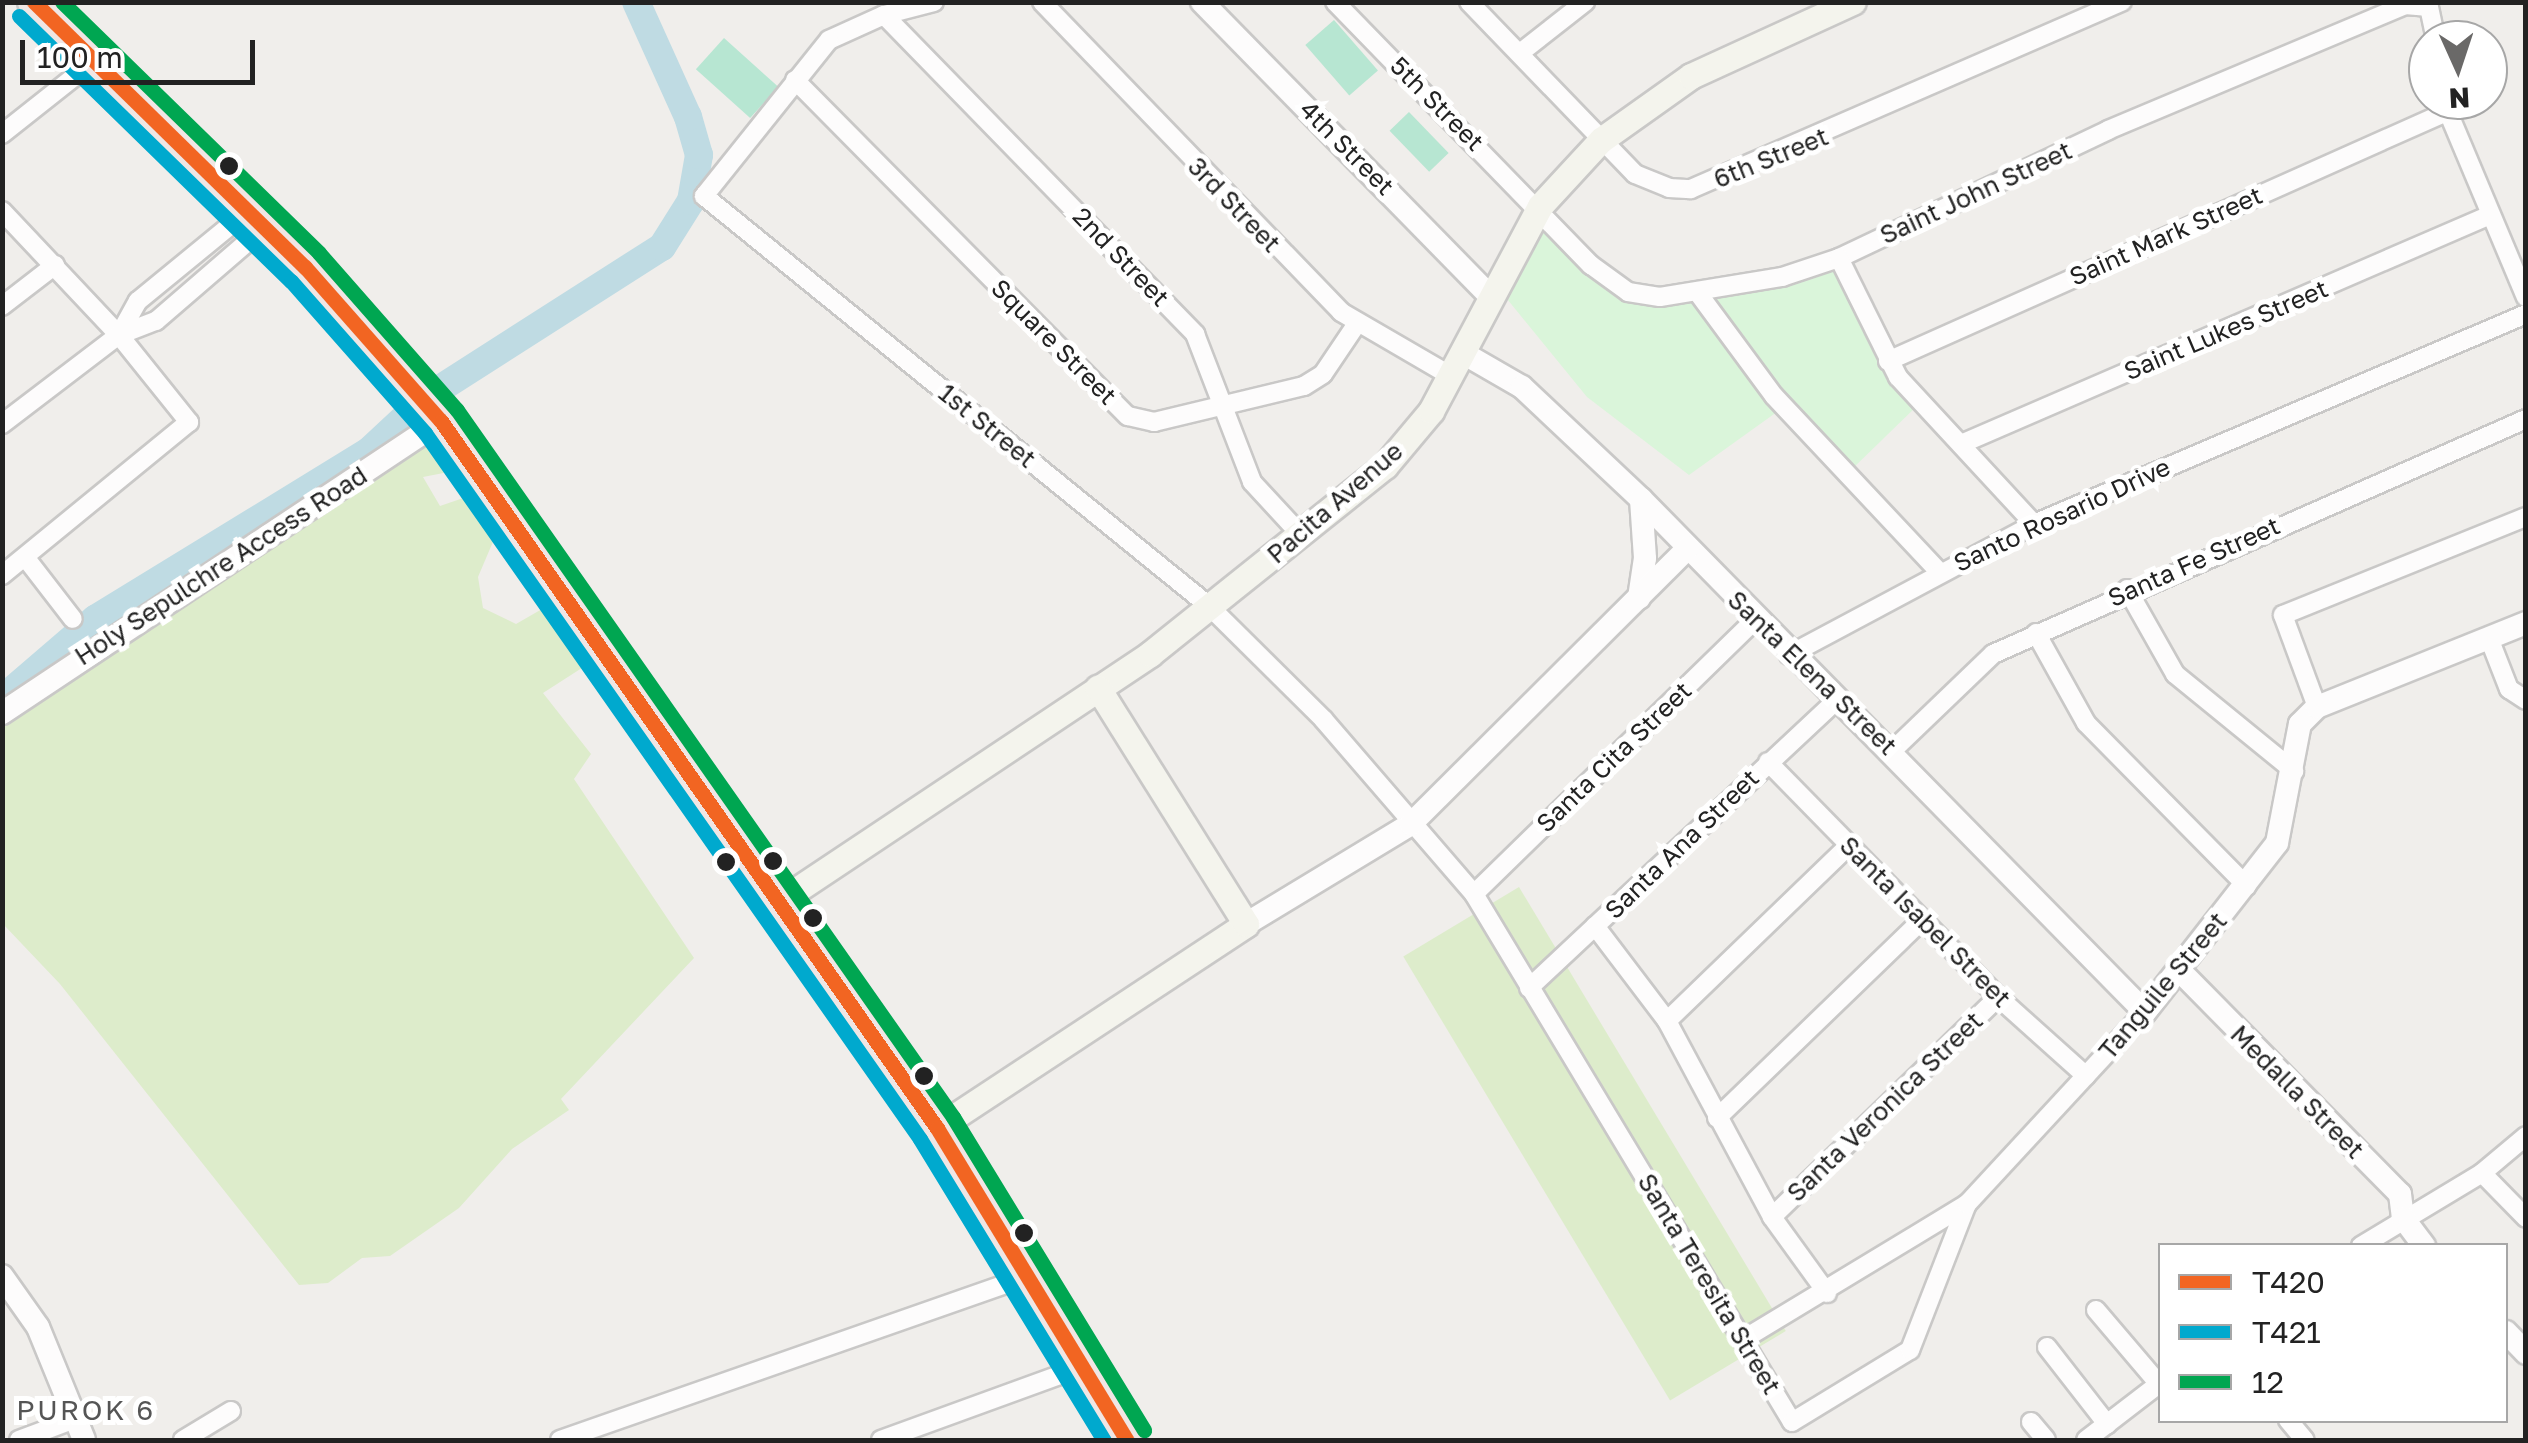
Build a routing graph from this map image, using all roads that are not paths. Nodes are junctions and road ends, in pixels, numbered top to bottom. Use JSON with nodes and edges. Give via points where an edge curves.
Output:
{"nodes":[{"id":1,"x":33,"y":2,"type":"edge"},
{"id":2,"x":934,"y":2,"type":"edge"},
{"id":3,"x":1042,"y":2,"type":"edge"},
{"id":4,"x":1202,"y":2,"type":"edge"},
{"id":5,"x":1335,"y":2,"type":"edge"},
{"id":6,"x":1469,"y":2,"type":"edge"},
{"id":7,"x":1585,"y":2,"type":"edge"},
{"id":8,"x":1853,"y":2,"type":"edge"},
{"id":9,"x":2122,"y":2,"type":"edge"},
{"id":10,"x":884,"y":15,"type":"junction"},
{"id":11,"x":2431,"y":20,"type":"edge"},
{"id":12,"x":1520,"y":54,"type":"junction"},
{"id":13,"x":93,"y":62,"type":"junction"},
{"id":14,"x":795,"y":80,"type":"junction"},
{"id":15,"x":2413,"y":120,"type":"edge"},
{"id":16,"x":2450,"y":120,"type":"edge"},
{"id":17,"x":2,"y":134,"type":"edge"},
{"id":18,"x":1602,"y":140,"type":"junction"},
{"id":19,"x":1540,"y":206,"type":"junction"},
{"id":20,"x":2,"y":211,"type":"edge"},
{"id":21,"x":2490,"y":215,"type":"junction"},
{"id":22,"x":257,"y":219,"type":"junction"},
{"id":23,"x":1839,"y":258,"type":"junction"},
{"id":24,"x":55,"y":265,"type":"junction"},
{"id":25,"x":1698,"y":293,"type":"junction"},
{"id":26,"x":1488,"y":295,"type":"junction"},
{"id":27,"x":2526,"y":297,"type":"edge"},
{"id":28,"x":2,"y":306,"type":"edge"},
{"id":29,"x":2526,"y":314,"type":"edge"},
{"id":30,"x":1356,"y":325,"type":"junction"},
{"id":31,"x":119,"y":335,"type":"junction"},
{"id":32,"x":1888,"y":361,"type":"junction"},
{"id":33,"x":1457,"y":364,"type":"junction"},
{"id":34,"x":430,"y":407,"type":"junction"},
{"id":35,"x":1222,"y":407,"type":"junction"},
{"id":36,"x":2526,"y":419,"type":"edge"},
{"id":37,"x":2,"y":424,"type":"edge"},
{"id":38,"x":1962,"y":444,"type":"junction"},
{"id":39,"x":1642,"y":499,"type":"junction"},
{"id":40,"x":2526,"y":517,"type":"edge"},
{"id":41,"x":2034,"y":524,"type":"junction"},
{"id":42,"x":1301,"y":536,"type":"junction"},
{"id":43,"x":1688,"y":548,"type":"junction"},
{"id":44,"x":26,"y":557,"type":"junction"},
{"id":45,"x":1939,"y":572,"type":"junction"},
{"id":46,"x":2,"y":574,"type":"edge"},
{"id":47,"x":2128,"y":590,"type":"junction"},
{"id":48,"x":1639,"y":598,"type":"junction"},
{"id":49,"x":1209,"y":606,"type":"junction"},
{"id":50,"x":73,"y":618,"type":"dead end"},
{"id":51,"x":1755,"y":620,"type":"junction"},
{"id":52,"x":2526,"y":624,"type":"edge"},
{"id":53,"x":2036,"y":633,"type":"junction"},
{"id":54,"x":2488,"y":638,"type":"junction"},
{"id":55,"x":1789,"y":655,"type":"junction"},
{"id":56,"x":1098,"y":688,"type":"junction"},
{"id":57,"x":2526,"y":700,"type":"edge"},
{"id":58,"x":1836,"y":701,"type":"junction"},
{"id":59,"x":2317,"y":706,"type":"junction"},
{"id":60,"x":2,"y":714,"type":"edge"},
{"id":61,"x":1892,"y":751,"type":"junction"},
{"id":62,"x":1768,"y":762,"type":"junction"},
{"id":63,"x":2294,"y":771,"type":"junction"},
{"id":64,"x":1411,"y":824,"type":"junction"},
{"id":65,"x":1848,"y":846,"type":"junction"},
{"id":66,"x":2247,"y":886,"type":"junction"},
{"id":67,"x":1474,"y":894,"type":"junction"},
{"id":68,"x":780,"y":901,"type":"junction"},
{"id":69,"x":1921,"y":920,"type":"junction"},
{"id":70,"x":1246,"y":924,"type":"junction"},
{"id":71,"x":1596,"y":926,"type":"junction"},
{"id":72,"x":2180,"y":971,"type":"junction"},
{"id":73,"x":1529,"y":988,"type":"junction"},
{"id":74,"x":1998,"y":997,"type":"junction"},
{"id":75,"x":2145,"y":1012,"type":"junction"},
{"id":76,"x":1667,"y":1022,"type":"junction"},
{"id":77,"x":2086,"y":1076,"type":"junction"},
{"id":78,"x":1716,"y":1118,"type":"junction"},
{"id":79,"x":937,"y":1128,"type":"junction"},
{"id":80,"x":2526,"y":1136,"type":"edge"},
{"id":81,"x":2482,"y":1172,"type":"junction"},
{"id":82,"x":1967,"y":1204,"type":"junction"},
{"id":83,"x":1772,"y":1217,"type":"junction"},
{"id":84,"x":2403,"y":1218,"type":"junction"},
{"id":85,"x":2526,"y":1218,"type":"edge"},
{"id":86,"x":2366,"y":1243,"type":"edge"},
{"id":87,"x":2422,"y":1243,"type":"edge"},
{"id":88,"x":1030,"y":1275,"type":"junction"},
{"id":89,"x":2,"y":1276,"type":"edge"},
{"id":90,"x":1827,"y":1293,"type":"junction"},
{"id":91,"x":2096,"y":1310,"type":"dead end"},
{"id":92,"x":1744,"y":1339,"type":"junction"},
{"id":93,"x":2047,"y":1347,"type":"dead end"},
{"id":94,"x":1082,"y":1368,"type":"junction"},
{"id":95,"x":2158,"y":1382,"type":"edge"},
{"id":96,"x":2158,"y":1386,"type":"edge"},
{"id":97,"x":231,"y":1411,"type":"dead end"},
{"id":98,"x":2030,"y":1422,"type":"dead end"},
{"id":99,"x":2107,"y":1424,"type":"junction"},
{"id":100,"x":79,"y":1430,"type":"edge"},
{"id":101,"x":19,"y":1440,"type":"edge"},
{"id":102,"x":184,"y":1440,"type":"edge"},
{"id":103,"x":560,"y":1440,"type":"edge"},
{"id":104,"x":881,"y":1440,"type":"edge"},
{"id":105,"x":1127,"y":1440,"type":"edge"},
{"id":106,"x":2046,"y":1440,"type":"edge"},
{"id":107,"x":2086,"y":1440,"type":"edge"}],
"edges":[{"from":1,"to":13,"type":"highway"},
{"from":2,"to":10,"type":"street","name":"1st Street"},
{"from":3,"to":30,"type":"street","name":"3rd Street"},
{"from":4,"to":26,"type":"street","name":"4th Street"},
{"from":5,"to":19,"type":"street","name":"5th Street"},
{"from":6,"to":12,"type":"street","name":"6th Street"},
{"from":7,"to":12,"type":"street"},
{"from":8,"to":18,"type":"main road","name":"Pacita Avenue","via":[[1691,76]]},
{"from":9,"to":18,"type":"street","name":"6th Street","via":[[1701,186],[1650,183]]},
{"from":10,"to":14,"type":"street","name":"1st Street","via":[[829,40]]},
{"from":10,"to":35,"type":"street","name":"2nd Street","via":[[1195,334]]},
{"from":11,"to":23,"type":"street","name":"Saint John Street","via":[[2428,7],[2405,5],[2125,123]]},
{"from":12,"to":18,"type":"street","name":"6th Street"},
{"from":13,"to":17,"type":"street"},
{"from":13,"to":22,"type":"highway"},
{"from":14,"to":35,"type":"street","name":"Square Street","via":[[1128,416],[1154,422]]},
{"from":14,"to":49,"type":"street","name":"1st Street","via":[[704,196]]},
{"from":15,"to":32,"type":"street","name":"Saint Mark Street"},
{"from":16,"to":21,"type":"street"},
{"from":18,"to":19,"type":"main road","name":"Pacita Avenue"},
{"from":19,"to":25,"type":"street","name":"Saint John Street","via":[[1592,265],[1628,292]]},
{"from":19,"to":26,"type":"main road","name":"Pacita Avenue"},
{"from":20,"to":24,"type":"street"},
{"from":21,"to":27,"type":"street"},
{"from":21,"to":38,"type":"street","name":"Saint Lukes Street"},
{"from":22,"to":31,"type":"street","via":[[156,320]]},
{"from":22,"to":31,"type":"street","via":[[138,301]]},
{"from":22,"to":34,"type":"highway"},
{"from":23,"to":25,"type":"street","name":"Saint John Street"},
{"from":23,"to":32,"type":"street"},
{"from":24,"to":28,"type":"street"},
{"from":24,"to":31,"type":"street"},
{"from":25,"to":45,"type":"street","name":"Santo Rosario Drive","via":[[1774,396]]},
{"from":26,"to":33,"type":"main road","name":"Pacita Avenue"},
{"from":29,"to":41,"type":"street","name":"Santo Rosario Drive"},
{"from":30,"to":33,"type":"street","name":"3rd Street"},
{"from":30,"to":35,"type":"street","name":"Square Street","via":[[1323,374],[1304,386]]},
{"from":31,"to":37,"type":"street"},
{"from":31,"to":44,"type":"street","via":[[186,415],[187,428]]},
{"from":32,"to":38,"type":"street"},
{"from":33,"to":39,"type":"street","name":"Santa Elena Street","via":[[1522,387]]},
{"from":33,"to":42,"type":"main road","name":"Pacita Avenue","via":[[1398,452]]},
{"from":34,"to":60,"type":"street","name":"Holy Sepulchre Access Road"},
{"from":34,"to":68,"type":"highway"},
{"from":35,"to":42,"type":"street","name":"2nd Street","via":[[1252,482]]},
{"from":36,"to":47,"type":"street","name":"Santa Fe Street"},
{"from":38,"to":41,"type":"street"},
{"from":39,"to":43,"type":"street","name":"Santa Elena Street"},
{"from":39,"to":48,"type":"street"},
{"from":40,"to":59,"type":"street","via":[[2283,615]]},
{"from":41,"to":45,"type":"street","name":"Santo Rosario Drive"},
{"from":42,"to":49,"type":"main road","name":"Pacita Avenue"},
{"from":43,"to":48,"type":"street"},
{"from":43,"to":51,"type":"street","name":"Santa Elena Street"},
{"from":44,"to":46,"type":"street"},
{"from":44,"to":50,"type":"street"},
{"from":45,"to":55,"type":"street"},
{"from":47,"to":53,"type":"street","name":"Santa Fe Street"},
{"from":47,"to":63,"type":"street","via":[[2175,674]]},
{"from":48,"to":64,"type":"street"},
{"from":49,"to":56,"type":"main road","name":"Pacita Avenue"},
{"from":49,"to":64,"type":"street","name":"1st Street","via":[[1323,719]]},
{"from":51,"to":55,"type":"street","name":"Santa Elena Street"},
{"from":51,"to":67,"type":"street","name":"Santa Cita Street"},
{"from":52,"to":54,"type":"street"},
{"from":53,"to":61,"type":"street","name":"Santa Fe Street","via":[[1992,654]]},
{"from":53,"to":66,"type":"street","via":[[2086,722]]},
{"from":54,"to":57,"type":"street","via":[[2509,689]]},
{"from":54,"to":59,"type":"street"},
{"from":55,"to":58,"type":"street","name":"Santa Elena Street"},
{"from":56,"to":68,"type":"main road","name":"Pacita Avenue"},
{"from":56,"to":70,"type":"main road"},
{"from":58,"to":61,"type":"street","name":"Santa Elena Street"},
{"from":58,"to":62,"type":"street","name":"Santa Ana Street"},
{"from":59,"to":63,"type":"street","name":"Tanguile Street","via":[[2300,724]]},
{"from":61,"to":75,"type":"street","name":"Santa Elena Street"},
{"from":62,"to":65,"type":"street","name":"Santa Isabel Street"},
{"from":62,"to":71,"type":"street","name":"Santa Ana Street"},
{"from":63,"to":66,"type":"street","name":"Tanguile Street","via":[[2276,843]]},
{"from":64,"to":67,"type":"street","name":"1st Street"},
{"from":64,"to":70,"type":"street"},
{"from":65,"to":69,"type":"street","name":"Santa Isabel Street"},
{"from":65,"to":76,"type":"street"},
{"from":66,"to":72,"type":"street","name":"Tanguile Street"},
{"from":67,"to":73,"type":"street","name":"Santa Teresita Street"},
{"from":68,"to":79,"type":"highway"},
{"from":69,"to":74,"type":"street","name":"Santa Isabel Street"},
{"from":69,"to":78,"type":"street"},
{"from":70,"to":79,"type":"main road"},
{"from":71,"to":73,"type":"street","name":"Santa Ana Street"},
{"from":71,"to":76,"type":"street"},
{"from":72,"to":75,"type":"street","name":"Tanguile Street"},
{"from":72,"to":84,"type":"street","name":"Medalla Street","via":[[2400,1194]]},
{"from":73,"to":92,"type":"street","name":"Santa Teresita Street"},
{"from":74,"to":77,"type":"street","name":"Santa Isabel Street"},
{"from":74,"to":83,"type":"street","name":"Santa Veronica Street"},
{"from":75,"to":77,"type":"street","name":"Tanguile Street"},
{"from":76,"to":78,"type":"street"},
{"from":77,"to":82,"type":"street","name":"Tanguile Street"},
{"from":78,"to":83,"type":"street"},
{"from":79,"to":88,"type":"highway"},
{"from":80,"to":81,"type":"street"},
{"from":81,"to":84,"type":"street"},
{"from":81,"to":85,"type":"street"},
{"from":82,"to":90,"type":"street","name":"Tanguile Street"},
{"from":82,"to":92,"type":"street","name":"Santa Teresita Street","via":[[1910,1350],[1793,1422]]},
{"from":83,"to":90,"type":"street"},
{"from":84,"to":86,"type":"street"},
{"from":84,"to":87,"type":"street","name":"Medalla Street"},
{"from":88,"to":94,"type":"highway"},
{"from":88,"to":103,"type":"street"},
{"from":89,"to":100,"type":"street","via":[[38,1328]]},
{"from":90,"to":92,"type":"street","name":"Tanguile Street"},
{"from":91,"to":95,"type":"street"},
{"from":93,"to":99,"type":"street"},
{"from":94,"to":104,"type":"street"},
{"from":94,"to":105,"type":"highway"},
{"from":96,"to":99,"type":"street"},
{"from":97,"to":102,"type":"street"},
{"from":98,"to":106,"type":"street"},
{"from":99,"to":107,"type":"street"},
{"from":100,"to":101,"type":"street"}]}
